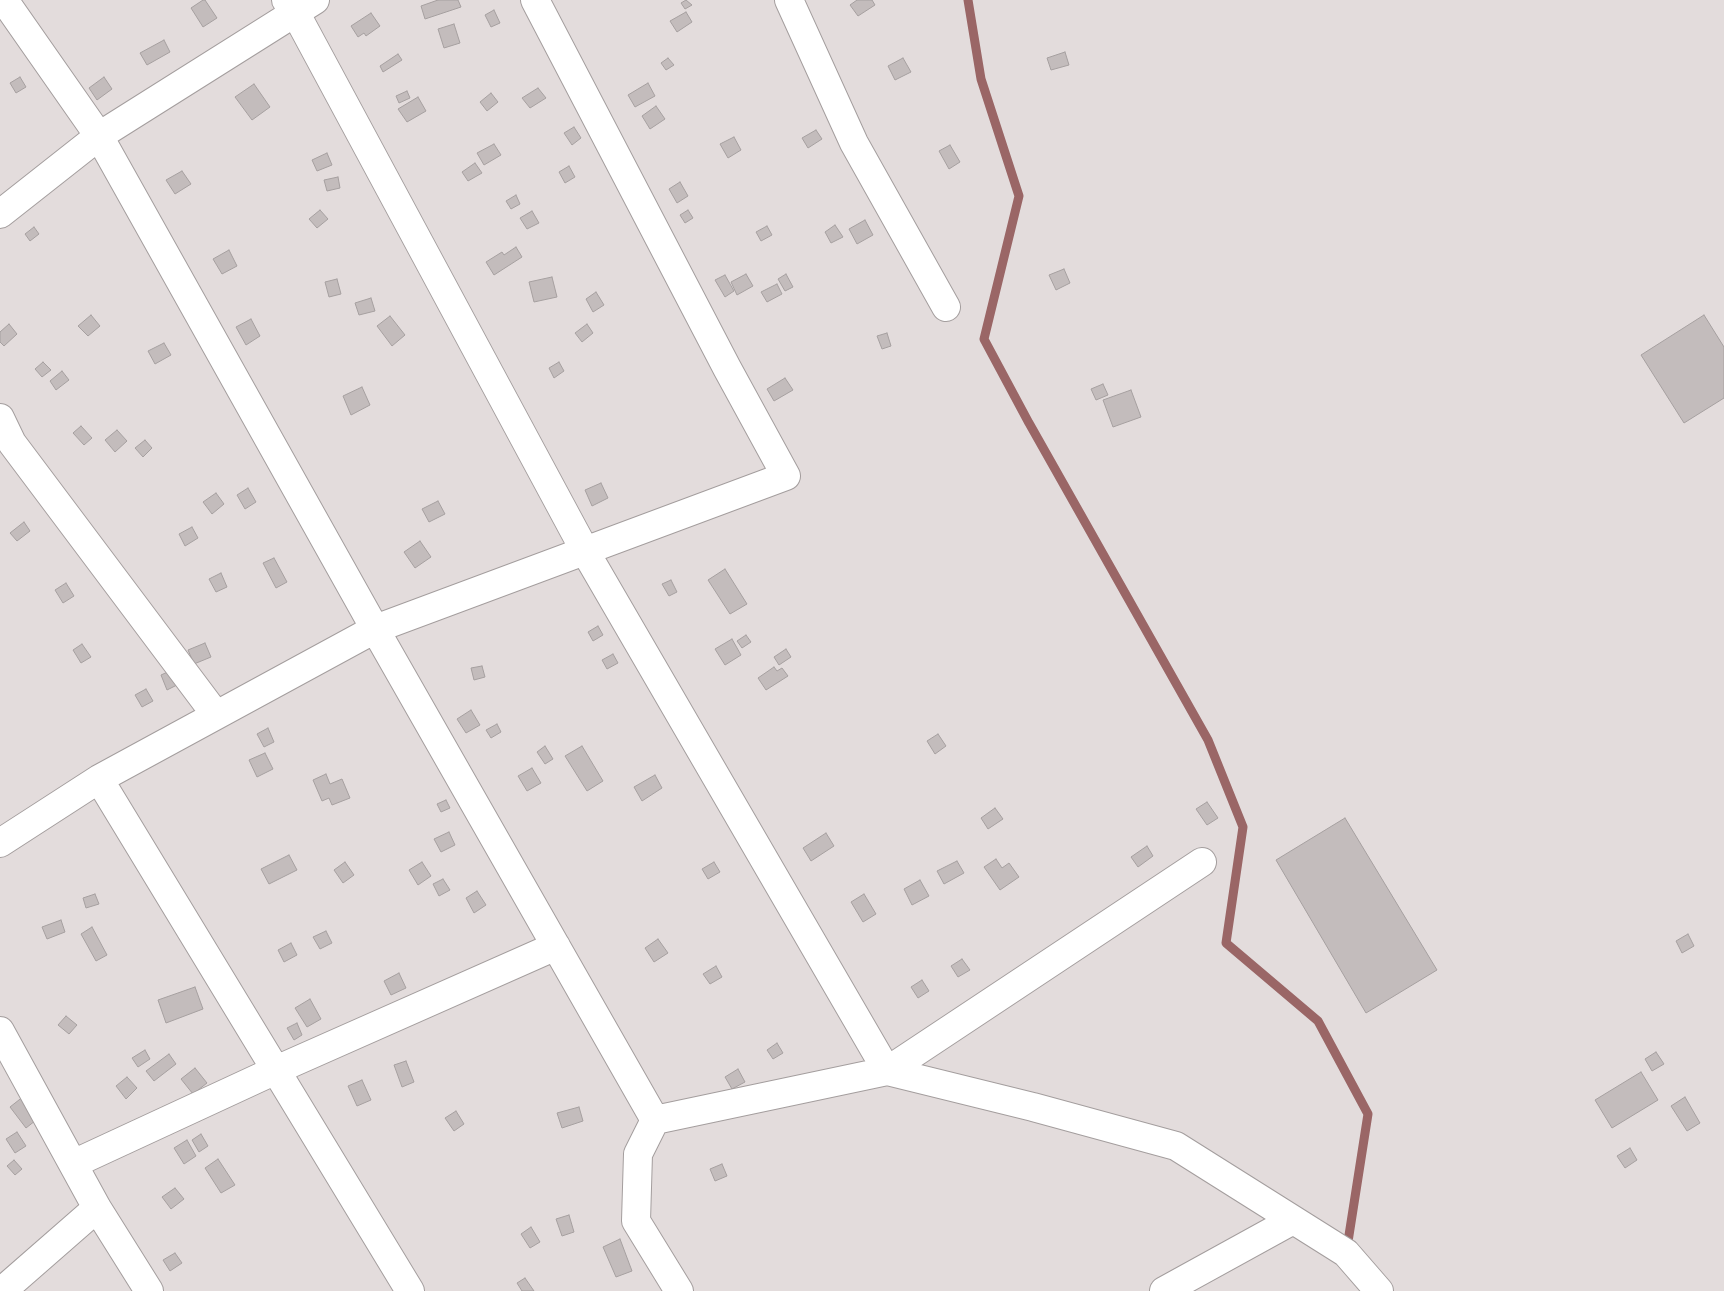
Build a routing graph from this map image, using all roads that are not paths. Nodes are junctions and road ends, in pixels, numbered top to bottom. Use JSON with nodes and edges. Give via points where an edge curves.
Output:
{"nodes":[{"id":1,"x":4,"y":0,"type":"edge"},
{"id":2,"x":535,"y":0,"type":"edge"},
{"id":3,"x":789,"y":0,"type":"edge"},
{"id":4,"x":298,"y":4,"type":"edge"},
{"id":5,"x":99,"y":136,"type":"junction"},
{"id":6,"x":0,"y":214,"type":"edge"},
{"id":7,"x":946,"y":307,"type":"dead end"},
{"id":8,"x":0,"y":418,"type":"edge"},
{"id":9,"x":585,"y":551,"type":"junction"},
{"id":10,"x":375,"y":629,"type":"junction"},
{"id":11,"x":216,"y":715,"type":"junction"},
{"id":12,"x":100,"y":779,"type":"junction"},
{"id":13,"x":0,"y":843,"type":"edge"},
{"id":14,"x":1202,"y":862,"type":"dead end"},
{"id":15,"x":556,"y":946,"type":"junction"},
{"id":16,"x":0,"y":1031,"type":"edge"},
{"id":17,"x":276,"y":1070,"type":"junction"},
{"id":18,"x":887,"y":1071,"type":"junction"},
{"id":19,"x":655,"y":1120,"type":"junction"},
{"id":20,"x":73,"y":1164,"type":"junction"},
{"id":21,"x":97,"y":1208,"type":"junction"},
{"id":22,"x":1293,"y":1220,"type":"junction"},
{"id":23,"x":2,"y":1291,"type":"edge"},
{"id":24,"x":149,"y":1291,"type":"edge"},
{"id":25,"x":410,"y":1291,"type":"edge"},
{"id":26,"x":679,"y":1291,"type":"edge"},
{"id":27,"x":1164,"y":1291,"type":"edge"},
{"id":28,"x":1379,"y":1291,"type":"edge"}],
"edges":[{"from":1,"to":5,"type":"street"},
{"from":2,"to":9,"type":"street","via":[[786,476]]},
{"from":3,"to":7,"type":"street","via":[[854,143]]},
{"from":4,"to":5,"type":"street"},
{"from":4,"to":9,"type":"street"},
{"from":5,"to":6,"type":"street"},
{"from":5,"to":10,"type":"street"},
{"from":8,"to":11,"type":"street","via":[[12,443]]},
{"from":9,"to":10,"type":"street"},
{"from":9,"to":18,"type":"street"},
{"from":10,"to":11,"type":"street"},
{"from":10,"to":15,"type":"street"},
{"from":11,"to":12,"type":"street"},
{"from":12,"to":13,"type":"street"},
{"from":12,"to":17,"type":"street"},
{"from":14,"to":18,"type":"street"},
{"from":15,"to":17,"type":"street"},
{"from":15,"to":19,"type":"street"},
{"from":16,"to":20,"type":"street"},
{"from":17,"to":20,"type":"street"},
{"from":17,"to":25,"type":"street"},
{"from":18,"to":19,"type":"street"},
{"from":18,"to":22,"type":"street","via":[[1176,1146]]},
{"from":19,"to":26,"type":"street","via":[[638,1154],[636,1221]]},
{"from":20,"to":21,"type":"street"},
{"from":21,"to":23,"type":"street"},
{"from":21,"to":24,"type":"street"},
{"from":22,"to":27,"type":"street"},
{"from":22,"to":28,"type":"street","via":[[1346,1253]]}]}
